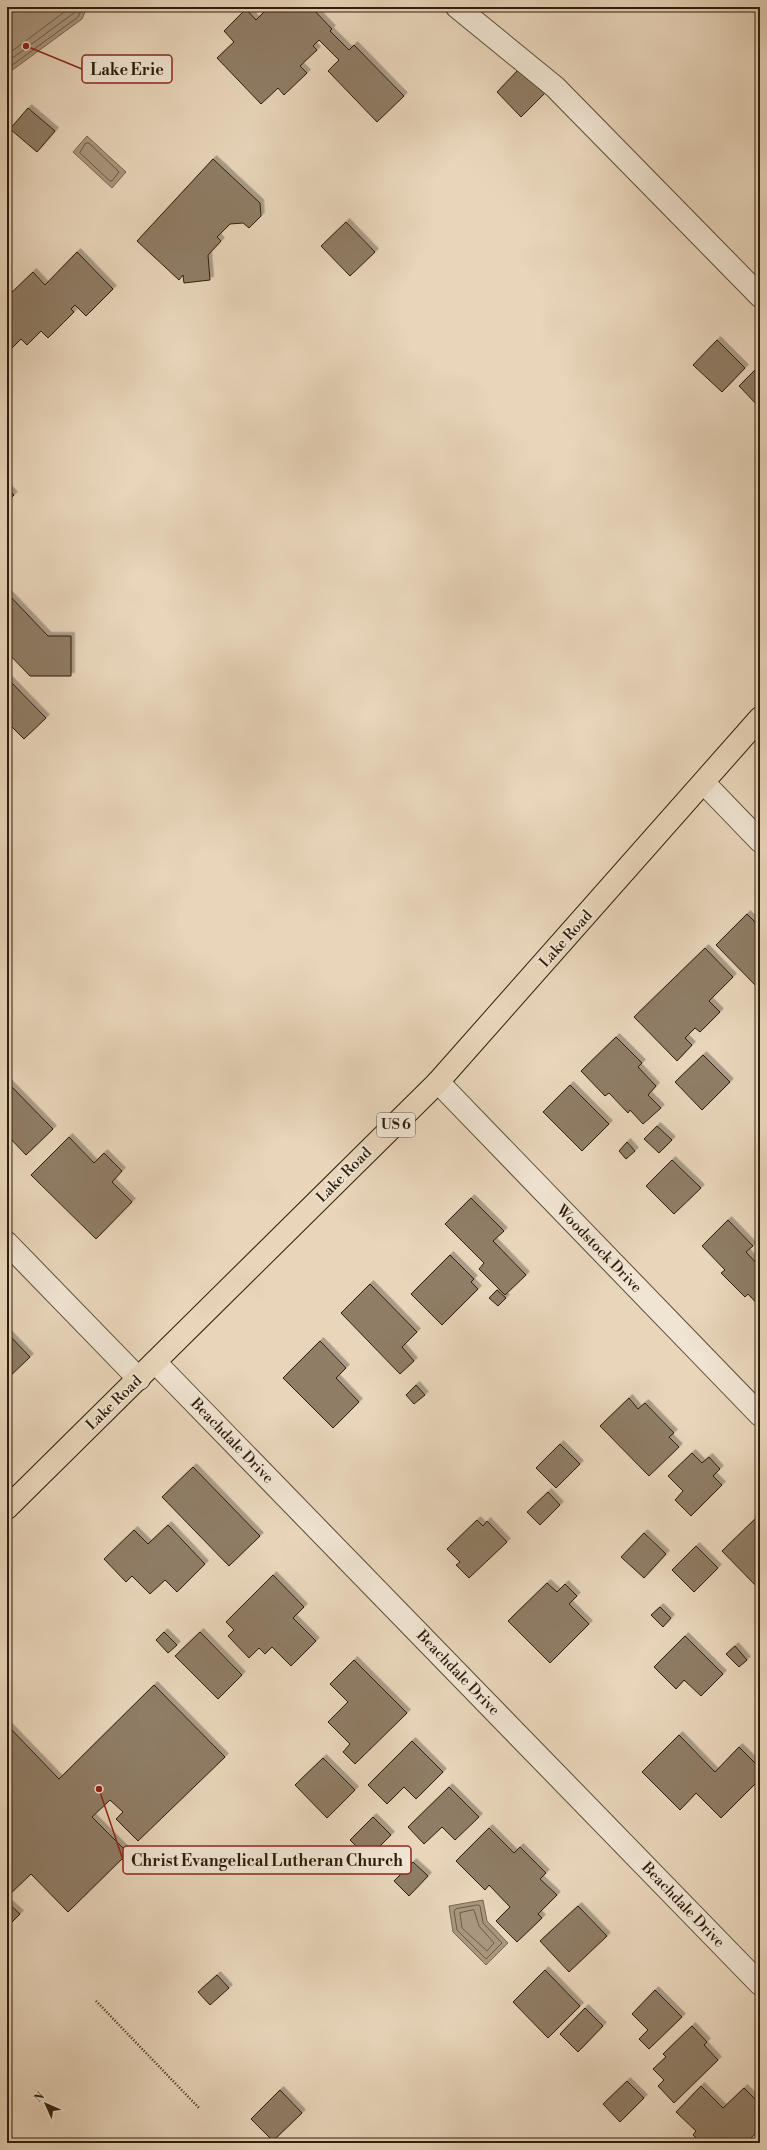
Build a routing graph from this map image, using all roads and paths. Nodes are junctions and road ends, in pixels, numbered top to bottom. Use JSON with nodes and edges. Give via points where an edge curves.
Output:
{"nodes":[{"id":1,"x":457,"y":7,"type":"edge"},
{"id":2,"x":760,"y":296,"type":"edge"},
{"id":3,"x":760,"y":718,"type":"edge"},
{"id":4,"x":704,"y":783,"type":"junction"},
{"id":5,"x":760,"y":841,"type":"edge"},
{"id":6,"x":438,"y":1082,"type":"junction"},
{"id":7,"x":7,"y":1244,"type":"edge"},
{"id":8,"x":155,"y":1362,"type":"junction"},
{"id":9,"x":139,"y":1379,"type":"junction"},
{"id":10,"x":760,"y":1415,"type":"edge"},
{"id":11,"x":7,"y":1508,"type":"edge"},
{"id":12,"x":760,"y":1984,"type":"edge"},
{"id":13,"x":96,"y":2001,"type":"dead end"},
{"id":14,"x":200,"y":2109,"type":"dead end"}],
"edges":[{"from":1,"to":2,"type":"street","via":[[555,87]]},
{"from":3,"to":4,"type":"main road","name":"Lake Road","number":"US 6"},
{"from":4,"to":5,"type":"street"},
{"from":4,"to":6,"type":"main road","name":"Lake Road","number":"US 6"},
{"from":6,"to":8,"type":"main road","name":"Lake Road","number":"US 6"},
{"from":6,"to":10,"type":"street","name":"Woodstock Drive"},
{"from":7,"to":9,"type":"street"},
{"from":8,"to":9,"type":"main road","name":"Lake Road","number":"US 6"},
{"from":8,"to":12,"type":"street","name":"Beachdale Drive"},
{"from":9,"to":11,"type":"main road","name":"Lake Road","number":"US 6"},
{"from":13,"to":14,"type":"path"}]}
